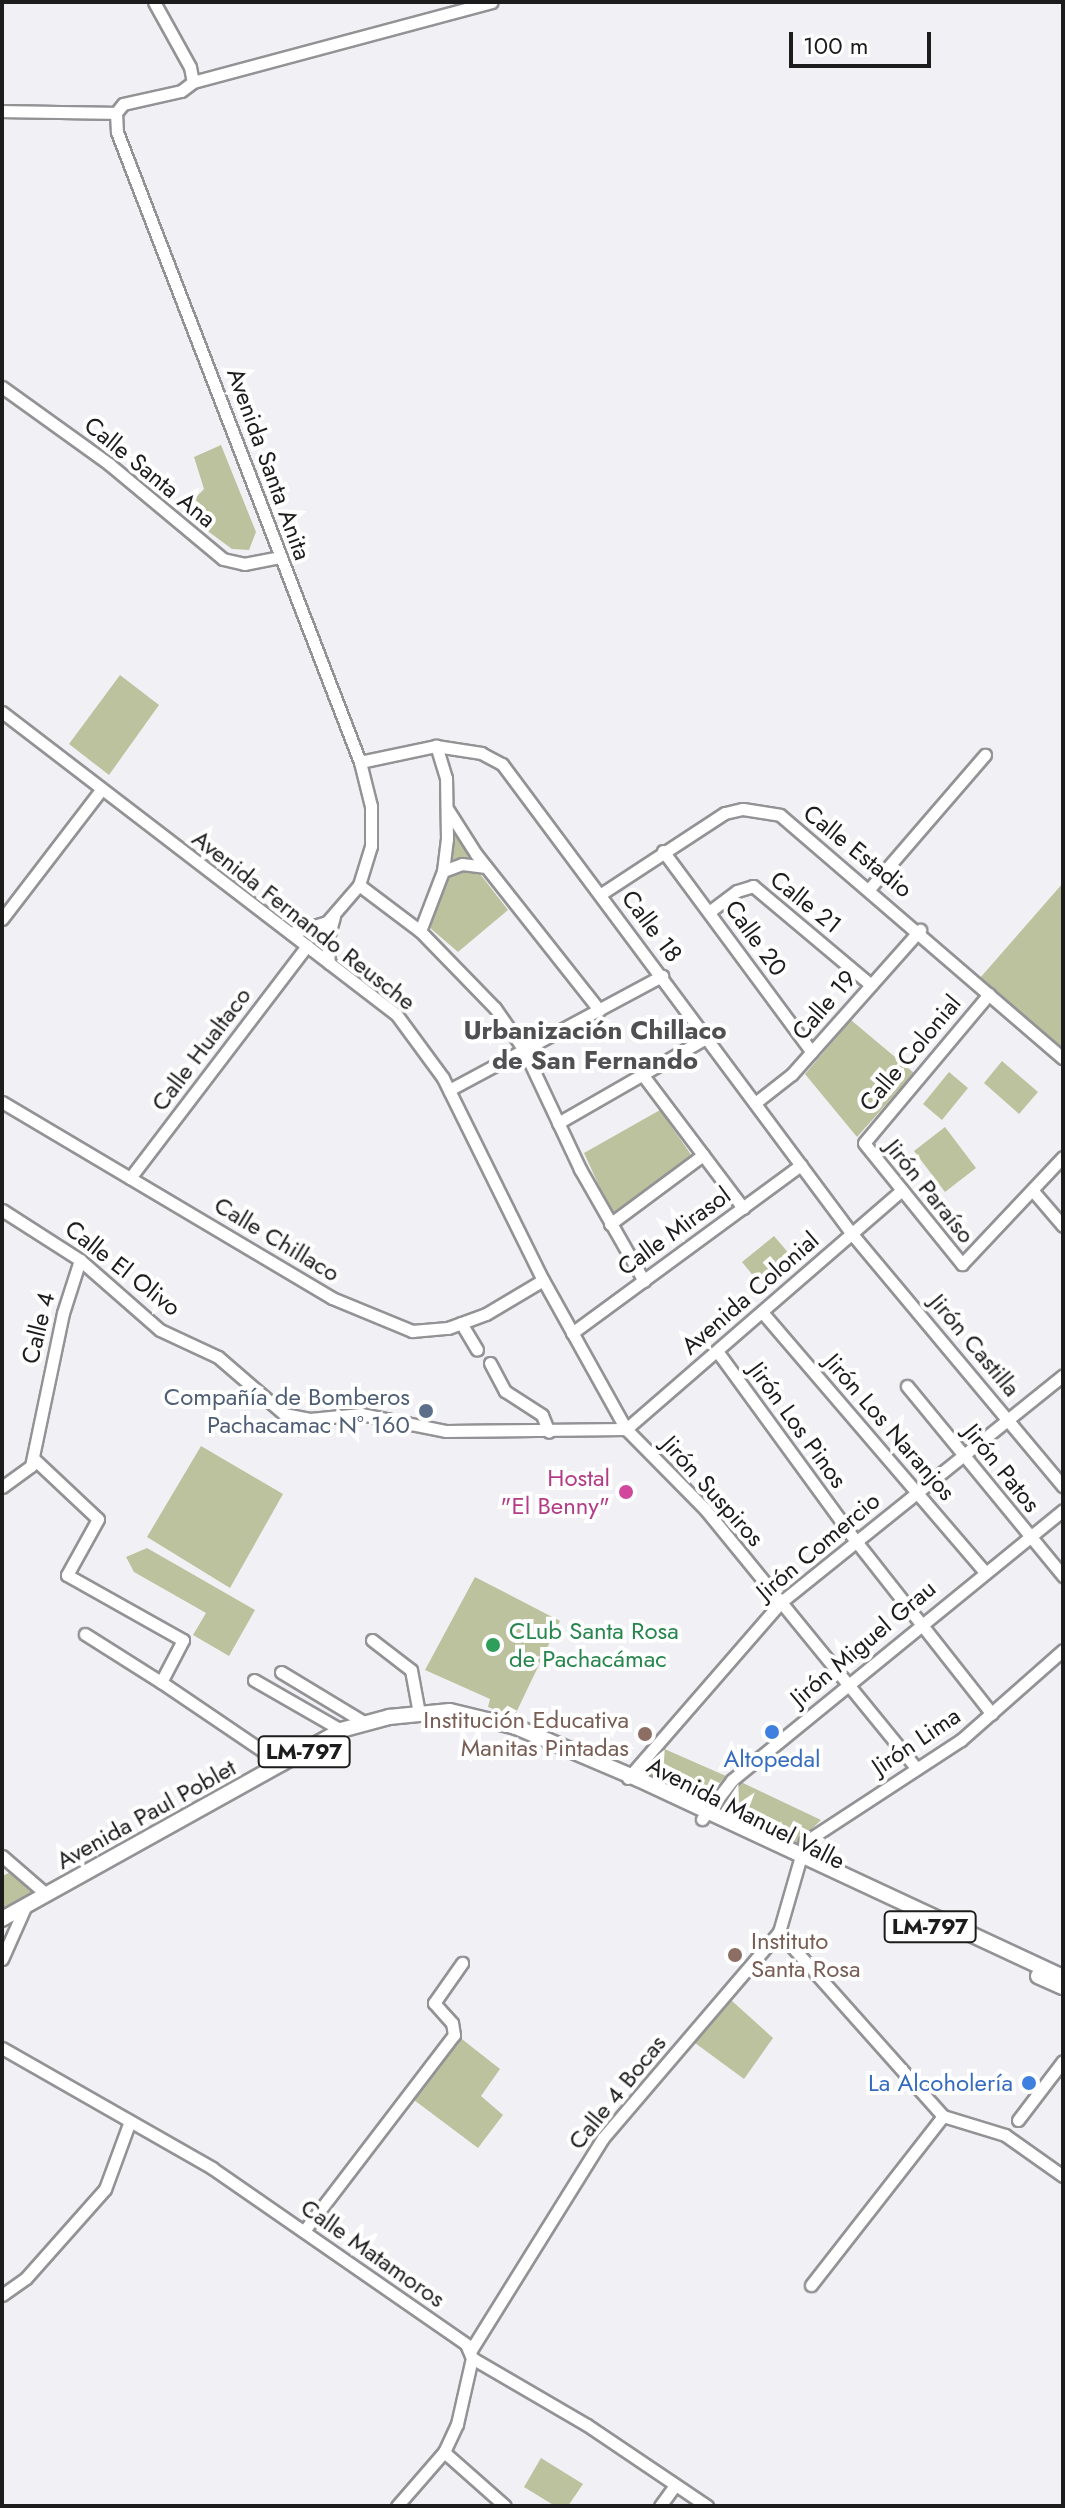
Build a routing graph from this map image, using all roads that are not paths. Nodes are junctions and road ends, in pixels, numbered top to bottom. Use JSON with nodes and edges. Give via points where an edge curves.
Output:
{"nodes":[{"id":1,"x":154,"y":2,"type":"edge"},
{"id":2,"x":491,"y":2,"type":"edge"},
{"id":3,"x":193,"y":79,"type":"junction"},
{"id":4,"x":2,"y":111,"type":"edge"},
{"id":5,"x":116,"y":113,"type":"junction"},
{"id":6,"x":2,"y":387,"type":"edge"},
{"id":7,"x":279,"y":557,"type":"junction"},
{"id":8,"x":2,"y":712,"type":"edge"},
{"id":9,"x":436,"y":746,"type":"junction"},
{"id":10,"x":985,"y":755,"type":"dead end"},
{"id":11,"x":360,"y":762,"type":"junction"},
{"id":12,"x":101,"y":790,"type":"junction"},
{"id":13,"x":448,"y":810,"type":"junction"},
{"id":14,"x":663,"y":851,"type":"junction"},
{"id":15,"x":486,"y":867,"type":"junction"},
{"id":16,"x":443,"y":871,"type":"junction"},
{"id":17,"x":359,"y":885,"type":"junction"},
{"id":18,"x":870,"y":888,"type":"junction"},
{"id":19,"x":601,"y":894,"type":"junction"},
{"id":20,"x":709,"y":912,"type":"junction"},
{"id":21,"x":334,"y":916,"type":"junction"},
{"id":22,"x":2,"y":919,"type":"edge"},
{"id":23,"x":920,"y":930,"type":"junction"},
{"id":24,"x":420,"y":931,"type":"junction"},
{"id":25,"x":291,"y":933,"type":"junction"},
{"id":26,"x":307,"y":946,"type":"junction"},
{"id":27,"x":329,"y":963,"type":"junction"},
{"id":28,"x":662,"y":976,"type":"junction"},
{"id":29,"x":871,"y":985,"type":"junction"},
{"id":30,"x":989,"y":994,"type":"junction"},
{"id":31,"x":599,"y":1010,"type":"junction"},
{"id":32,"x":706,"y":1038,"type":"junction"},
{"id":33,"x":524,"y":1050,"type":"junction"},
{"id":34,"x":812,"y":1052,"type":"junction"},
{"id":35,"x":1063,"y":1058,"type":"edge"},
{"id":36,"x":642,"y":1074,"type":"junction"},
{"id":37,"x":449,"y":1090,"type":"junction"},
{"id":38,"x":2,"y":1102,"type":"edge"},
{"id":39,"x":755,"y":1103,"type":"junction"},
{"id":40,"x":558,"y":1123,"type":"junction"},
{"id":41,"x":864,"y":1143,"type":"joint"},
{"id":42,"x":703,"y":1155,"type":"junction"},
{"id":43,"x":1063,"y":1157,"type":"edge"},
{"id":44,"x":801,"y":1165,"type":"junction"},
{"id":45,"x":130,"y":1178,"type":"junction"},
{"id":46,"x":902,"y":1190,"type":"junction"},
{"id":47,"x":1033,"y":1191,"type":"junction"},
{"id":48,"x":743,"y":1208,"type":"junction"},
{"id":49,"x":2,"y":1210,"type":"edge"},
{"id":50,"x":610,"y":1224,"type":"junction"},
{"id":51,"x":1063,"y":1226,"type":"edge"},
{"id":52,"x":852,"y":1234,"type":"junction"},
{"id":53,"x":80,"y":1260,"type":"junction"},
{"id":54,"x":543,"y":1280,"type":"junction"},
{"id":55,"x":644,"y":1281,"type":"junction"},
{"id":56,"x":762,"y":1312,"type":"junction"},
{"id":57,"x":461,"y":1323,"type":"junction"},
{"id":58,"x":572,"y":1333,"type":"junction"},
{"id":59,"x":477,"y":1350,"type":"dead end"},
{"id":60,"x":717,"y":1351,"type":"junction"},
{"id":61,"x":490,"y":1363,"type":"dead end"},
{"id":62,"x":1061,"y":1380,"type":"edge"},
{"id":63,"x":907,"y":1386,"type":"dead end"},
{"id":64,"x":1009,"y":1421,"type":"junction"},
{"id":65,"x":626,"y":1429,"type":"junction"},
{"id":66,"x":549,"y":1432,"type":"junction"},
{"id":67,"x":964,"y":1456,"type":"junction"},
{"id":68,"x":33,"y":1458,"type":"junction"},
{"id":69,"x":1063,"y":1486,"type":"edge"},
{"id":70,"x":2,"y":1487,"type":"edge"},
{"id":71,"x":917,"y":1492,"type":"junction"},
{"id":72,"x":1063,"y":1510,"type":"edge"},
{"id":73,"x":1030,"y":1537,"type":"junction"},
{"id":74,"x":855,"y":1540,"type":"junction"},
{"id":75,"x":983,"y":1570,"type":"junction"},
{"id":76,"x":1063,"y":1576,"type":"edge"},
{"id":77,"x":781,"y":1602,"type":"junction"},
{"id":78,"x":922,"y":1624,"type":"junction"},
{"id":79,"x":85,"y":1634,"type":"dead end"},
{"id":80,"x":372,"y":1640,"type":"dead end"},
{"id":81,"x":1063,"y":1650,"type":"edge"},
{"id":82,"x":281,"y":1672,"type":"dead end"},
{"id":83,"x":254,"y":1680,"type":"dead end"},
{"id":84,"x":161,"y":1682,"type":"junction"},
{"id":85,"x":847,"y":1685,"type":"junction"},
{"id":86,"x":419,"y":1713,"type":"junction"},
{"id":87,"x":992,"y":1714,"type":"junction"},
{"id":88,"x":364,"y":1722,"type":"junction"},
{"id":89,"x":341,"y":1730,"type":"junction"},
{"id":90,"x":282,"y":1764,"type":"junction"},
{"id":91,"x":917,"y":1769,"type":"junction"},
{"id":92,"x":628,"y":1778,"type":"junction"},
{"id":93,"x":705,"y":1816,"type":"junction"},
{"id":94,"x":2,"y":1856,"type":"edge"},
{"id":95,"x":800,"y":1862,"type":"junction"},
{"id":96,"x":46,"y":1894,"type":"junction"},
{"id":97,"x":26,"y":1905,"type":"junction"},
{"id":98,"x":2,"y":1919,"type":"edge"},
{"id":99,"x":779,"y":1932,"type":"junction"},
{"id":100,"x":2,"y":1959,"type":"edge"},
{"id":101,"x":462,"y":1963,"type":"dead end"},
{"id":102,"x":1063,"y":1977,"type":"edge"},
{"id":103,"x":1063,"y":1987,"type":"edge"},
{"id":104,"x":2,"y":2048,"type":"edge"},
{"id":105,"x":1063,"y":2061,"type":"edge"},
{"id":106,"x":943,"y":2116,"type":"junction"},
{"id":107,"x":1018,"y":2120,"type":"dead end"},
{"id":108,"x":130,"y":2121,"type":"junction"},
{"id":109,"x":1063,"y":2176,"type":"edge"},
{"id":110,"x":304,"y":2231,"type":"junction"},
{"id":111,"x":811,"y":2285,"type":"dead end"},
{"id":112,"x":2,"y":2295,"type":"edge"},
{"id":113,"x":471,"y":2354,"type":"junction"},
{"id":114,"x":444,"y":2452,"type":"junction"},
{"id":115,"x":675,"y":2485,"type":"junction"},
{"id":116,"x":397,"y":2506,"type":"edge"},
{"id":117,"x":505,"y":2506,"type":"edge"},
{"id":118,"x":660,"y":2506,"type":"edge"},
{"id":119,"x":707,"y":2506,"type":"edge"}],
"edges":[{"from":1,"to":3,"type":"street"},
{"from":2,"to":3,"type":"street"},
{"from":3,"to":5,"type":"street","via":[[181,91],[123,104]]},
{"from":4,"to":5,"type":"street"},
{"from":5,"to":7,"type":"street","name":"Avenida Santa Anita","via":[[117,132]]},
{"from":6,"to":7,"type":"street","name":"Calle Santa Ana","via":[[109,464],[223,559],[244,564]]},
{"from":7,"to":11,"type":"street","name":"Avenida Santa Anita"},
{"from":8,"to":12,"type":"street","name":"Avenida Fernando Reusche"},
{"from":9,"to":11,"type":"street","name":"Calle 18"},
{"from":9,"to":13,"type":"street"},
{"from":9,"to":19,"type":"street","name":"Calle 18","via":[[481,753],[502,764]]},
{"from":10,"to":18,"type":"street"},
{"from":11,"to":17,"type":"street","name":"Avenida Santa Anita","via":[[373,826]]},
{"from":12,"to":22,"type":"street"},
{"from":12,"to":25,"type":"street","name":"Avenida Fernando Reusche"},
{"from":13,"to":15,"type":"street"},
{"from":13,"to":16,"type":"street"},
{"from":14,"to":18,"type":"street","name":"Calle Estadio","via":[[725,813],[767,811],[780,815]]},
{"from":14,"to":19,"type":"street","name":"Calle Estadio"},
{"from":14,"to":20,"type":"street","name":"Calle 20"},
{"from":15,"to":16,"type":"street","via":[[462,864]]},
{"from":15,"to":31,"type":"street"},
{"from":16,"to":24,"type":"street"},
{"from":17,"to":21,"type":"street","name":"Avenida Santa Anita"},
{"from":17,"to":24,"type":"street"},
{"from":18,"to":23,"type":"street","name":"Calle Estadio"},
{"from":19,"to":28,"type":"street","name":"Calle 18"},
{"from":20,"to":29,"type":"street","name":"Calle 21","via":[[753,886]]},
{"from":20,"to":34,"type":"street","name":"Calle 20"},
{"from":21,"to":25,"type":"street","name":"Avenida Santa Anita"},
{"from":21,"to":27,"type":"street","via":[[327,941]]},
{"from":23,"to":29,"type":"street","name":"Calle 19"},
{"from":23,"to":30,"type":"street","name":"Calle Estadio"},
{"from":24,"to":33,"type":"street","via":[[478,986]]},
{"from":25,"to":26,"type":"street","name":"Avenida Fernando Reusche"},
{"from":26,"to":27,"type":"street","name":"Avenida Fernando Reusche"},
{"from":26,"to":45,"type":"street","name":"Calle Hualtaco"},
{"from":27,"to":37,"type":"street","name":"Avenida Fernando Reusche","via":[[396,1014]]},
{"from":28,"to":31,"type":"street"},
{"from":28,"to":32,"type":"street","name":"Calle 18"},
{"from":29,"to":34,"type":"street","name":"Calle 19"},
{"from":30,"to":35,"type":"street","name":"Calle Colonial"},
{"from":30,"to":41,"type":"street","name":"Calle Colonial"},
{"from":31,"to":33,"type":"street"},
{"from":32,"to":36,"type":"street"},
{"from":32,"to":39,"type":"street","name":"Calle 18"},
{"from":33,"to":37,"type":"street"},
{"from":33,"to":40,"type":"street"},
{"from":34,"to":39,"type":"street","name":"Calle 19"},
{"from":36,"to":40,"type":"street"},
{"from":36,"to":42,"type":"street"},
{"from":37,"to":54,"type":"street","name":"Avenida Fernando Reusche"},
{"from":38,"to":45,"type":"street","name":"Calle Chillaco"},
{"from":39,"to":44,"type":"street","name":"Calle 18"},
{"from":40,"to":50,"type":"street"},
{"from":41,"to":46,"type":"street","name":"Jirón Paraíso"},
{"from":42,"to":48,"type":"street"},
{"from":42,"to":50,"type":"street"},
{"from":43,"to":47,"type":"street"},
{"from":44,"to":48,"type":"street","name":"Calle Mirasol"},
{"from":44,"to":52,"type":"street","name":"Calle 18"},
{"from":45,"to":57,"type":"street","name":"Calle Chillaco","via":[[365,1314],[412,1331]]},
{"from":46,"to":47,"type":"street","name":"Jirón Paraíso","via":[[964,1264]]},
{"from":46,"to":52,"type":"street","name":"Avenida Colonial"},
{"from":47,"to":51,"type":"street"},
{"from":48,"to":55,"type":"street","name":"Calle Mirasol"},
{"from":49,"to":53,"type":"street","name":"Calle El Olivo"},
{"from":50,"to":55,"type":"street"},
{"from":52,"to":56,"type":"street","name":"Avenida Colonial"},
{"from":52,"to":64,"type":"street","name":"Jirón Castilla"},
{"from":53,"to":66,"type":"street","name":"Calle El Olivo","via":[[160,1330],[218,1357],[284,1414],[310,1419],[372,1415],[427,1430]]},
{"from":53,"to":68,"type":"street","name":"Calle 4","via":[[63,1313]]},
{"from":54,"to":57,"type":"street","name":"Calle Chillaco"},
{"from":54,"to":58,"type":"street","name":"Avenida Fernando Reusche"},
{"from":55,"to":58,"type":"street","name":"Calle Mirasol"},
{"from":56,"to":60,"type":"street","name":"Avenida Colonial"},
{"from":56,"to":71,"type":"street","name":"Jirón Los Naranjos"},
{"from":57,"to":59,"type":"street"},
{"from":58,"to":65,"type":"street","name":"Avenida Fernando Reusche"},
{"from":60,"to":65,"type":"street","name":"Avenida Colonial"},
{"from":60,"to":74,"type":"street","name":"Jirón Los Pinos"},
{"from":61,"to":66,"type":"street","via":[[505,1391],[542,1415]]},
{"from":62,"to":64,"type":"street","name":"Jirón Comercio"},
{"from":63,"to":67,"type":"street","name":"Jirón Patos"},
{"from":64,"to":67,"type":"street","name":"Jirón Comercio"},
{"from":64,"to":69,"type":"street","name":"Jirón Castilla"},
{"from":65,"to":66,"type":"street","name":"Calle El Olivo"},
{"from":65,"to":77,"type":"street","name":"Jirón Suspiros","via":[[705,1509]]},
{"from":67,"to":71,"type":"street","name":"Jirón Comercio"},
{"from":67,"to":73,"type":"street","name":"Jirón Patos"},
{"from":68,"to":70,"type":"street","via":[[31,1466]]},
{"from":68,"to":84,"type":"street","via":[[98,1519],[67,1575],[183,1640]]},
{"from":71,"to":74,"type":"street","name":"Jirón Comercio"},
{"from":71,"to":75,"type":"street","name":"Jirón Los Naranjos"},
{"from":72,"to":73,"type":"street","name":"Jirón Miguel Grau"},
{"from":73,"to":75,"type":"street","name":"Jirón Miguel Grau"},
{"from":73,"to":76,"type":"street","name":"Jirón Patos"},
{"from":74,"to":77,"type":"street","name":"Jirón Comercio"},
{"from":74,"to":78,"type":"street","name":"Jirón Los Pinos"},
{"from":75,"to":78,"type":"street","name":"Jirón Miguel Grau"},
{"from":77,"to":85,"type":"street","name":"Jirón Suspiros"},
{"from":77,"to":92,"type":"street","name":"Jirón Comercio"},
{"from":78,"to":85,"type":"street","name":"Jirón Miguel Grau"},
{"from":78,"to":87,"type":"street","name":"Jirón Los Pinos"},
{"from":79,"to":84,"type":"street"},
{"from":80,"to":86,"type":"street","via":[[411,1670]]},
{"from":81,"to":87,"type":"street","name":"Jirón Lima"},
{"from":82,"to":88,"type":"street"},
{"from":83,"to":89,"type":"street"},
{"from":84,"to":90,"type":"street"},
{"from":85,"to":91,"type":"street","name":"Jirón Suspiros"},
{"from":85,"to":93,"type":"street","name":"Jirón Miguel Grau","via":[[732,1780]]},
{"from":86,"to":88,"type":"main road","name":"Avenida Paul Poblet","number":"LM-797"},
{"from":86,"to":92,"type":"main road","name":"Avenida Paul Poblet","number":"LM-797","via":[[450,1711],[491,1719]]},
{"from":87,"to":91,"type":"street","name":"Jirón Lima"},
{"from":88,"to":89,"type":"main road","name":"Avenida Paul Poblet","number":"LM-797"},
{"from":89,"to":90,"type":"main road","name":"Avenida Paul Poblet","number":"LM-797"},
{"from":90,"to":96,"type":"main road","name":"Avenida Paul Poblet","number":"LM-797"},
{"from":91,"to":95,"type":"street","name":"Jirón Lima","via":[[822,1827],[805,1842]]},
{"from":92,"to":93,"type":"main road","name":"Avenida Manuel Valle","number":"LM-797"},
{"from":93,"to":95,"type":"main road","name":"Avenida Manuel Valle","number":"LM-797"},
{"from":94,"to":96,"type":"street"},
{"from":95,"to":99,"type":"street","name":"Calle 4 Bocas"},
{"from":95,"to":102,"type":"main road","name":"Avenida Manuel Valle","number":"LM-797"},
{"from":95,"to":103,"type":"main road","name":"Avenida Manuel Valle","number":"LM-797"},
{"from":96,"to":97,"type":"main road","name":"Avenida Paul Poblet","number":"LM-797"},
{"from":97,"to":98,"type":"main road","name":"Avenida Paul Poblet","number":"LM-797"},
{"from":97,"to":100,"type":"street"},
{"from":99,"to":106,"type":"street"},
{"from":99,"to":113,"type":"street","name":"Calle 4 Bocas","via":[[603,2138]]},
{"from":101,"to":110,"type":"street","via":[[434,2003],[456,2033]]},
{"from":104,"to":108,"type":"street","name":"Calle Matamoros"},
{"from":105,"to":107,"type":"street"},
{"from":106,"to":109,"type":"street","via":[[1005,2135]]},
{"from":106,"to":111,"type":"street"},
{"from":108,"to":110,"type":"street","name":"Calle Matamoros"},
{"from":108,"to":112,"type":"street","via":[[105,2189],[26,2278]]},
{"from":110,"to":113,"type":"street","name":"Calle Matamoros"},
{"from":113,"to":114,"type":"street","name":"Calle 4 Bocas","via":[[457,2424]]},
{"from":113,"to":115,"type":"street","name":"Calle Matamoros"},
{"from":114,"to":116,"type":"street","name":"Calle 4 Bocas"},
{"from":114,"to":117,"type":"street"},
{"from":115,"to":118,"type":"street"},
{"from":115,"to":119,"type":"street","name":"Calle Matamoros"}]}
